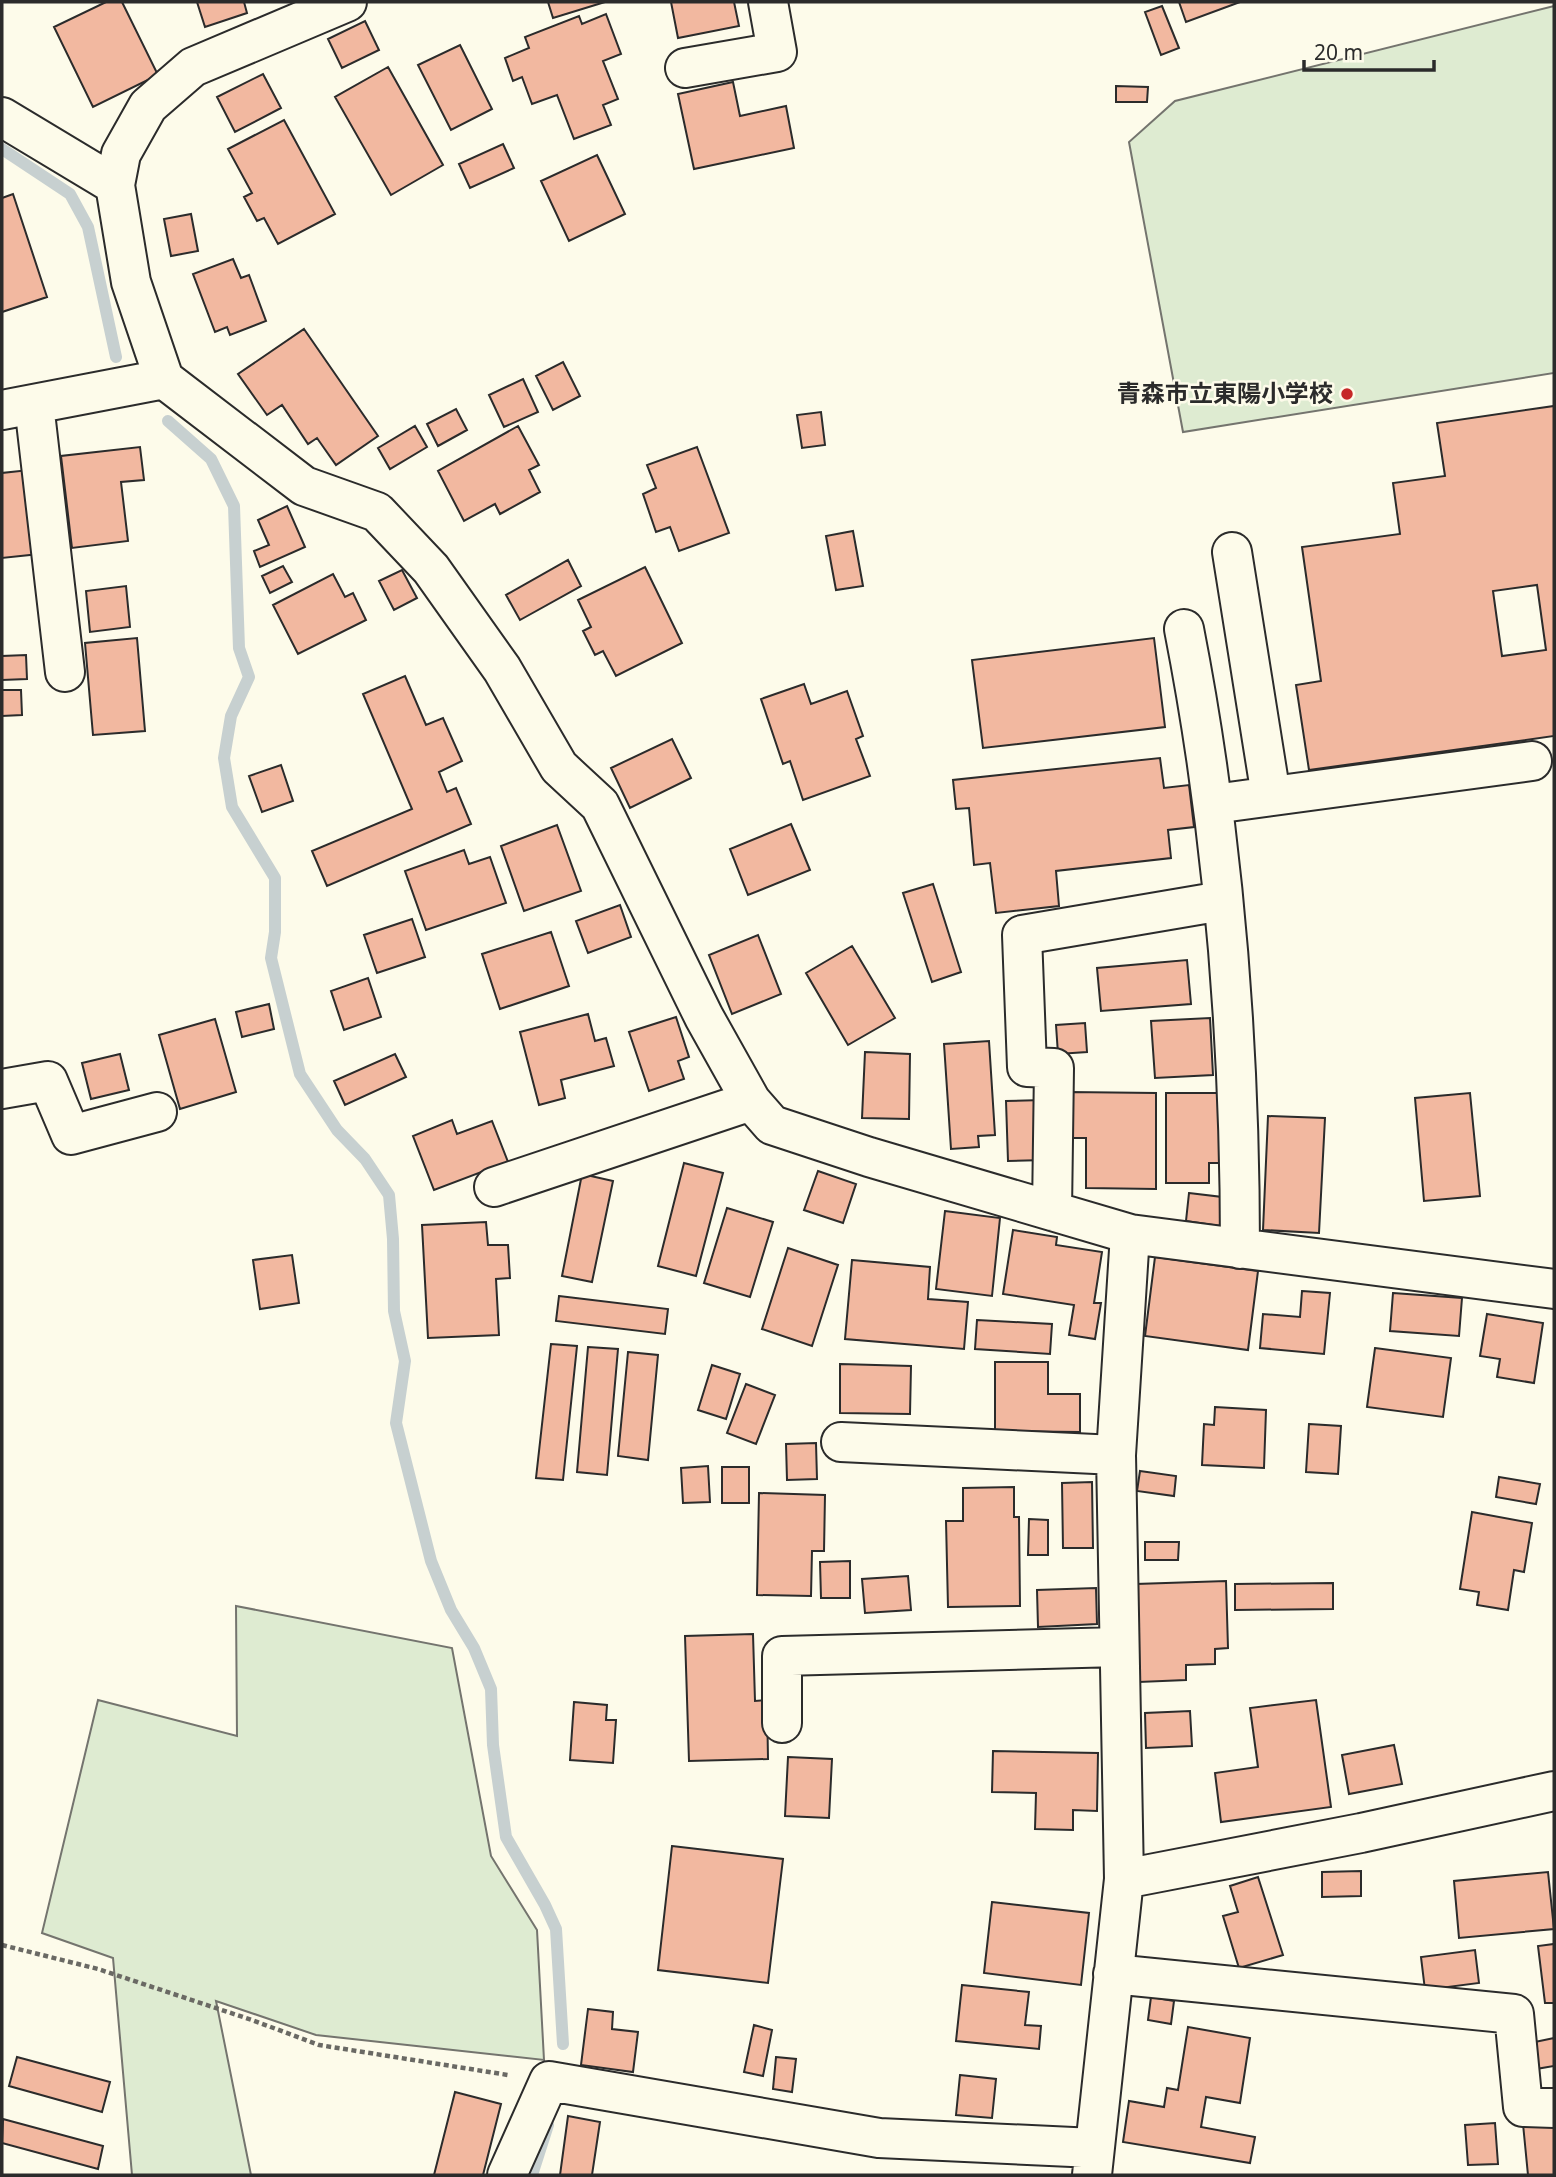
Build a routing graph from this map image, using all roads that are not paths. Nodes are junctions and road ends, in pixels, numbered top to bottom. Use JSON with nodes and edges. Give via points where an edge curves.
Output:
{"nodes":[{"id":1,"x":347,"y":2,"type":"edge"},
{"id":2,"x":768,"y":2,"type":"edge"},
{"id":3,"x":685,"y":68,"type":"dead end"},
{"id":4,"x":2,"y":117,"type":"edge"},
{"id":5,"x":115,"y":185,"type":"junction"},
{"id":6,"x":164,"y":379,"type":"junction"},
{"id":7,"x":18,"y":407,"type":"edge"},
{"id":8,"x":1232,"y":552,"type":"dead end"},
{"id":9,"x":1184,"y":629,"type":"dead end"},
{"id":10,"x":65,"y":671,"type":"dead end"},
{"id":11,"x":1532,"y":761,"type":"dead end"},
{"id":12,"x":1271,"y":796,"type":"junction"},
{"id":13,"x":1214,"y":804,"type":"junction"},
{"id":14,"x":1222,"y":901,"type":"junction"},
{"id":15,"x":2,"y":1088,"type":"edge"},
{"id":16,"x":751,"y":1101,"type":"junction"},
{"id":17,"x":157,"y":1112,"type":"dead end"},
{"id":18,"x":494,"y":1187,"type":"dead end"},
{"id":19,"x":1052,"y":1211,"type":"junction"},
{"id":20,"x":1130,"y":1234,"type":"junction"},
{"id":21,"x":1240,"y":1249,"type":"junction"},
{"id":22,"x":1554,"y":1289,"type":"edge"},
{"id":23,"x":841,"y":1442,"type":"dead end"},
{"id":24,"x":1116,"y":1455,"type":"junction"},
{"id":25,"x":1119,"y":1647,"type":"junction"},
{"id":26,"x":782,"y":1723,"type":"dead end"},
{"id":27,"x":1554,"y":1791,"type":"edge"},
{"id":28,"x":1124,"y":1879,"type":"junction"},
{"id":29,"x":1113,"y":1974,"type":"junction"},
{"id":30,"x":1554,"y":2108,"type":"edge"},
{"id":31,"x":1093,"y":2162,"type":"edge"},
{"id":32,"x":508,"y":2175,"type":"edge"}],
"edges":[{"from":1,"to":5,"type":"street","via":[[193,67],[148,106],[121,154]]},
{"from":2,"to":3,"type":"street","via":[[777,52]]},
{"from":4,"to":5,"type":"street"},
{"from":5,"to":6,"type":"street","via":[[131,282]]},
{"from":6,"to":7,"type":"street"},
{"from":6,"to":16,"type":"street","via":[[304,486],[377,512],[431,569],[502,669],[559,767],[600,805],[704,1017]]},
{"from":7,"to":10,"type":"street"},
{"from":8,"to":12,"type":"street"},
{"from":9,"to":13,"type":"street"},
{"from":11,"to":12,"type":"street"},
{"from":12,"to":13,"type":"street"},
{"from":13,"to":14,"type":"street"},
{"from":14,"to":19,"type":"street","via":[[1022,935],[1027,1067],[1054,1068]]},
{"from":14,"to":21,"type":"street","via":[[1233,1013]]},
{"from":15,"to":17,"type":"street","via":[[48,1081],[71,1135]]},
{"from":16,"to":18,"type":"street"},
{"from":16,"to":19,"type":"street","via":[[772,1125]]},
{"from":19,"to":20,"type":"street"},
{"from":20,"to":21,"type":"street"},
{"from":20,"to":24,"type":"street"},
{"from":21,"to":22,"type":"street"},
{"from":23,"to":24,"type":"street"},
{"from":24,"to":25,"type":"street"},
{"from":25,"to":26,"type":"street","via":[[782,1656]]},
{"from":25,"to":28,"type":"street"},
{"from":27,"to":28,"type":"street"},
{"from":28,"to":29,"type":"street"},
{"from":29,"to":30,"type":"street","via":[[1514,2014],[1523,2107]]},
{"from":29,"to":31,"type":"street"},
{"from":31,"to":32,"type":"street","via":[[879,2137],[549,2081]]}]}
